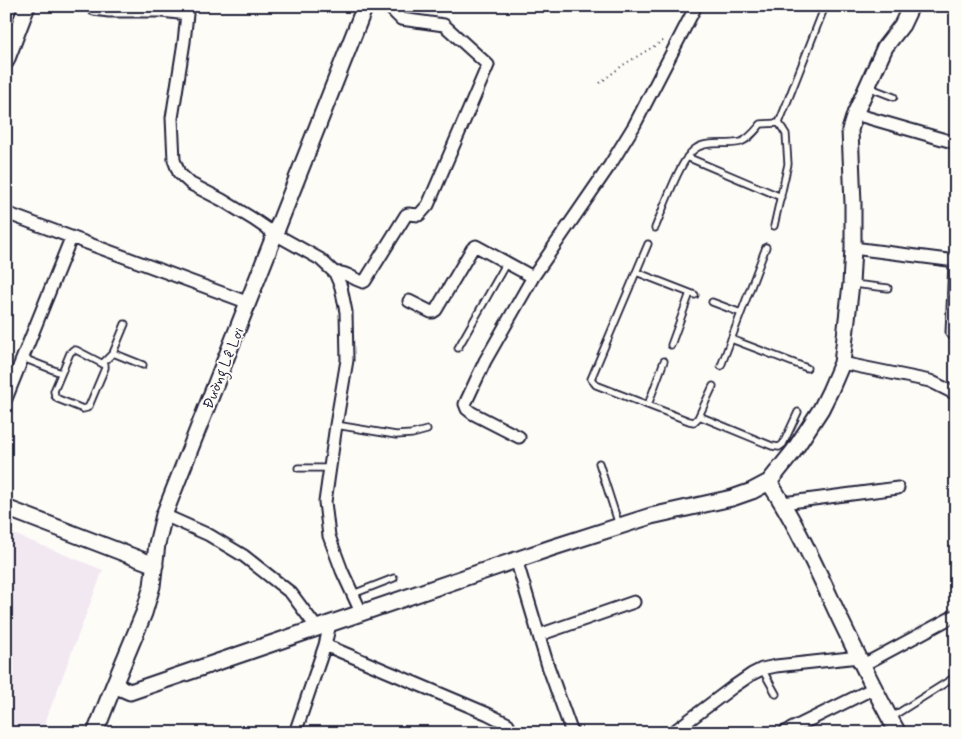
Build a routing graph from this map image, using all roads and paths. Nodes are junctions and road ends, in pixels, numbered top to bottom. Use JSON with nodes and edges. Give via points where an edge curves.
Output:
{"nodes":[{"id":1,"x":27,"y":6,"type":"edge"},
{"id":2,"x":94,"y":6,"type":"edge"},
{"id":3,"x":365,"y":6,"type":"edge"},
{"id":4,"x":388,"y":6,"type":"edge"},
{"id":5,"x":696,"y":6,"type":"edge"},
{"id":6,"x":825,"y":6,"type":"edge"},
{"id":7,"x":911,"y":6,"type":"edge"},
{"id":8,"x":683,"y":34,"type":"junction"},
{"id":9,"x":6,"y":61,"type":"edge"},
{"id":10,"x":600,"y":83,"type":"dead end"},
{"id":11,"x":868,"y":87,"type":"junction"},
{"id":12,"x":894,"y":97,"type":"dead end"},
{"id":13,"x":855,"y":114,"type":"junction"},
{"id":14,"x":780,"y":123,"type":"junction"},
{"id":15,"x":956,"y":143,"type":"edge"},
{"id":16,"x":687,"y":157,"type":"junction"},
{"id":17,"x":781,"y":196,"type":"junction"},
{"id":18,"x":6,"y":213,"type":"edge"},
{"id":19,"x":774,"y":226,"type":"dead end"},
{"id":20,"x":655,"y":228,"type":"dead end"},
{"id":21,"x":275,"y":234,"type":"junction"},
{"id":22,"x":71,"y":238,"type":"junction"},
{"id":23,"x":648,"y":244,"type":"dead end"},
{"id":24,"x":766,"y":246,"type":"dead end"},
{"id":25,"x":853,"y":248,"type":"junction"},
{"id":26,"x":955,"y":261,"type":"edge"},
{"id":27,"x":506,"y":262,"type":"junction"},
{"id":28,"x":636,"y":272,"type":"junction"},
{"id":29,"x":335,"y":273,"type":"junction"},
{"id":30,"x":533,"y":277,"type":"junction"},
{"id":31,"x":955,"y":279,"type":"edge"},
{"id":32,"x":851,"y":284,"type":"junction"},
{"id":33,"x":888,"y":288,"type":"dead end"},
{"id":34,"x":409,"y":302,"type":"dead end"},
{"id":35,"x":712,"y":302,"type":"dead end"},
{"id":36,"x":249,"y":303,"type":"junction"},
{"id":37,"x":741,"y":313,"type":"junction"},
{"id":38,"x":125,"y":324,"type":"dead end"},
{"id":39,"x":952,"y":333,"type":"dead end"},
{"id":40,"x":731,"y":339,"type":"junction"},
{"id":41,"x":671,"y":346,"type":"dead end"},
{"id":42,"x":458,"y":348,"type":"dead end"},
{"id":43,"x":113,"y":353,"type":"junction"},
{"id":44,"x":23,"y":358,"type":"junction"},
{"id":45,"x":664,"y":361,"type":"dead end"},
{"id":46,"x":103,"y":363,"type":"junction"},
{"id":47,"x":842,"y":363,"type":"junction"},
{"id":48,"x":143,"y":365,"type":"dead end"},
{"id":49,"x":720,"y":366,"type":"dead end"},
{"id":50,"x":807,"y":368,"type":"dead end"},
{"id":51,"x":61,"y":374,"type":"junction"},
{"id":52,"x":713,"y":386,"type":"dead end"},
{"id":53,"x":956,"y":394,"type":"edge"},
{"id":54,"x":6,"y":399,"type":"edge"},
{"id":55,"x":648,"y":405,"type":"junction"},
{"id":56,"x":798,"y":412,"type":"dead end"},
{"id":57,"x":699,"y":416,"type":"junction"},
{"id":58,"x":336,"y":425,"type":"junction"},
{"id":59,"x":427,"y":430,"type":"dead end"},
{"id":60,"x":519,"y":437,"type":"dead end"},
{"id":61,"x":598,"y":463,"type":"dead end"},
{"id":62,"x":298,"y":468,"type":"dead end"},
{"id":63,"x":330,"y":468,"type":"junction"},
{"id":64,"x":769,"y":482,"type":"junction"},
{"id":65,"x":898,"y":488,"type":"dead end"},
{"id":66,"x":783,"y":503,"type":"junction"},
{"id":67,"x":6,"y":508,"type":"edge"},
{"id":68,"x":164,"y":515,"type":"junction"},
{"id":69,"x":620,"y":525,"type":"junction"},
{"id":70,"x":516,"y":559,"type":"junction"},
{"id":71,"x":155,"y":566,"type":"junction"},
{"id":72,"x":394,"y":578,"type":"dead end"},
{"id":73,"x":353,"y":594,"type":"junction"},
{"id":74,"x":634,"y":602,"type":"dead end"},
{"id":75,"x":361,"y":612,"type":"junction"},
{"id":76,"x":956,"y":615,"type":"edge"},
{"id":77,"x":324,"y":626,"type":"junction"},
{"id":78,"x":539,"y":635,"type":"junction"},
{"id":79,"x":325,"y":644,"type":"junction"},
{"id":80,"x":861,"y":661,"type":"junction"},
{"id":81,"x":762,"y":669,"type":"junction"},
{"id":82,"x":956,"y":677,"type":"edge"},
{"id":83,"x":114,"y":685,"type":"junction"},
{"id":84,"x":874,"y":688,"type":"junction"},
{"id":85,"x":776,"y":694,"type":"dead end"},
{"id":86,"x":890,"y":718,"type":"junction"},
{"id":87,"x":95,"y":733,"type":"edge"},
{"id":88,"x":295,"y":733,"type":"edge"},
{"id":89,"x":503,"y":733,"type":"edge"},
{"id":90,"x":572,"y":733,"type":"edge"},
{"id":91,"x":672,"y":733,"type":"edge"},
{"id":92,"x":783,"y":733,"type":"edge"},
{"id":93,"x":898,"y":733,"type":"edge"}],
"edges":[{"from":1,"to":9,"type":"street"},
{"from":2,"to":21,"type":"street","via":[[94,9],[108,11],[187,14],[172,118],[174,160],[179,173],[191,184]]},
{"from":3,"to":21,"type":"street","name":"Đường Lê Lợi"},
{"from":4,"to":29,"type":"street","via":[[401,19],[444,25],[488,65],[428,205],[418,216],[406,215],[363,282],[342,272]]},
{"from":5,"to":8,"type":"street"},
{"from":6,"to":14,"type":"lane"},
{"from":7,"to":11,"type":"street","via":[[885,48]]},
{"from":8,"to":10,"type":"path","via":[[665,39]]},
{"from":8,"to":30,"type":"street","via":[[610,165]]},
{"from":11,"to":12,"type":"lane"},
{"from":11,"to":13,"type":"street"},
{"from":13,"to":15,"type":"street"},
{"from":13,"to":25,"type":"street","via":[[849,139]]},
{"from":14,"to":16,"type":"lane","via":[[761,124],[749,138],[696,148]]},
{"from":14,"to":17,"type":"lane","via":[[786,134],[788,164]]},
{"from":16,"to":17,"type":"lane"},
{"from":16,"to":20,"type":"lane"},
{"from":17,"to":19,"type":"lane"},
{"from":18,"to":22,"type":"street"},
{"from":21,"to":29,"type":"street","via":[[320,259]]},
{"from":21,"to":36,"type":"street","name":"Đường Lê Lợi"},
{"from":22,"to":36,"type":"street"},
{"from":22,"to":44,"type":"street"},
{"from":23,"to":28,"type":"lane"},
{"from":24,"to":37,"type":"lane"},
{"from":25,"to":26,"type":"street"},
{"from":25,"to":32,"type":"street"},
{"from":26,"to":31,"type":"street"},
{"from":27,"to":30,"type":"street"},
{"from":27,"to":34,"type":"street","via":[[476,246],[436,310],[431,312]]},
{"from":27,"to":42,"type":"lane"},
{"from":28,"to":41,"type":"lane","via":[[693,294]]},
{"from":28,"to":55,"type":"lane","via":[[591,379],[596,385]]},
{"from":29,"to":58,"type":"street","via":[[342,286],[346,312],[347,360]]},
{"from":30,"to":60,"type":"street","via":[[485,361],[465,404],[472,413]]},
{"from":31,"to":39,"type":"street"},
{"from":32,"to":33,"type":"lane"},
{"from":32,"to":47,"type":"street"},
{"from":35,"to":37,"type":"lane"},
{"from":36,"to":68,"type":"street","name":"Đường Lê Lợi"},
{"from":37,"to":40,"type":"lane"},
{"from":38,"to":43,"type":"lane"},
{"from":40,"to":49,"type":"lane"},
{"from":40,"to":50,"type":"lane"},
{"from":43,"to":46,"type":"lane"},
{"from":43,"to":48,"type":"lane"},
{"from":44,"to":51,"type":"lane"},
{"from":44,"to":54,"type":"street"},
{"from":45,"to":55,"type":"lane"},
{"from":46,"to":51,"type":"lane","via":[[73,350]]},
{"from":46,"to":51,"type":"lane","via":[[105,368],[86,408],[55,396],[54,390]]},
{"from":47,"to":53,"type":"street","via":[[930,381]]},
{"from":47,"to":64,"type":"street","via":[[821,409]]},
{"from":52,"to":57,"type":"lane"},
{"from":55,"to":57,"type":"lane","via":[[688,421],[694,422]]},
{"from":56,"to":57,"type":"lane","via":[[779,447]]},
{"from":58,"to":59,"type":"lane","via":[[396,435]]},
{"from":58,"to":63,"type":"street"},
{"from":61,"to":69,"type":"lane"},
{"from":62,"to":63,"type":"lane"},
{"from":63,"to":73,"type":"street","via":[[325,502],[329,536]]},
{"from":64,"to":66,"type":"street"},
{"from":64,"to":69,"type":"street","via":[[732,498]]},
{"from":65,"to":66,"type":"street"},
{"from":66,"to":80,"type":"street"},
{"from":67,"to":71,"type":"street"},
{"from":68,"to":71,"type":"street","name":"Đường Lê Lợi"},
{"from":68,"to":77,"type":"street","via":[[244,556],[292,593]]},
{"from":69,"to":70,"type":"street"},
{"from":70,"to":75,"type":"street"},
{"from":70,"to":78,"type":"street"},
{"from":71,"to":83,"type":"street","name":"Đường Lê Lợi","via":[[144,613]]},
{"from":72,"to":73,"type":"lane"},
{"from":73,"to":75,"type":"street"},
{"from":74,"to":78,"type":"street"},
{"from":75,"to":77,"type":"street"},
{"from":76,"to":80,"type":"street"},
{"from":77,"to":79,"type":"street"},
{"from":77,"to":83,"type":"street","via":[[130,692]]},
{"from":78,"to":90,"type":"street"},
{"from":79,"to":88,"type":"street"},
{"from":79,"to":89,"type":"street","via":[[508,724]]},
{"from":80,"to":81,"type":"street"},
{"from":80,"to":84,"type":"street"},
{"from":81,"to":85,"type":"lane"},
{"from":81,"to":91,"type":"street"},
{"from":82,"to":86,"type":"lane"},
{"from":83,"to":87,"type":"street","name":"Đường Lê Lợi"},
{"from":84,"to":86,"type":"street"},
{"from":84,"to":92,"type":"street"},
{"from":86,"to":93,"type":"street"}]}
